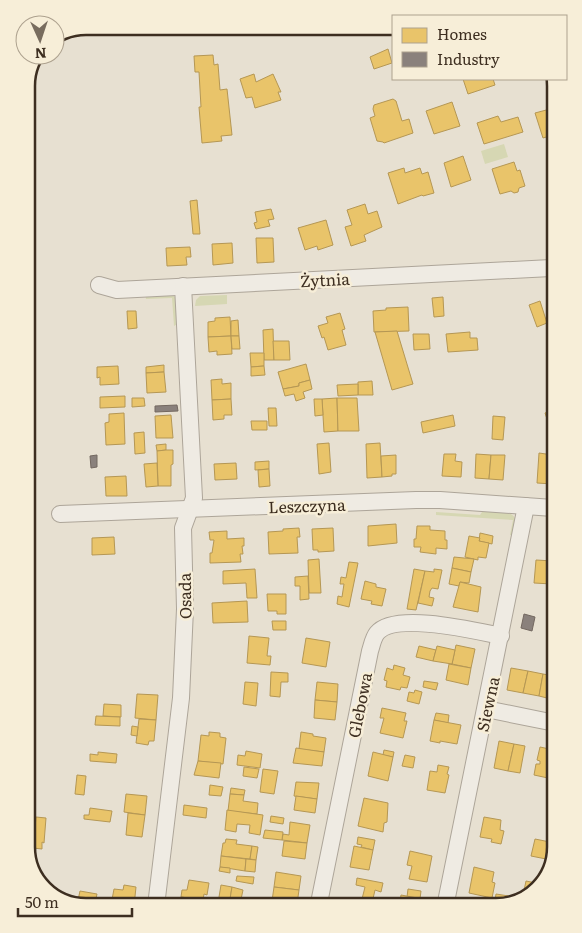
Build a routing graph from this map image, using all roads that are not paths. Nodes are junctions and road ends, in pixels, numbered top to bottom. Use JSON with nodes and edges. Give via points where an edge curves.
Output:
{"nodes":[{"id":1,"x":547,"y":268,"type":"edge"},
{"id":2,"x":99,"y":285,"type":"dead end"},
{"id":3,"x":184,"y":286,"type":"junction"},
{"id":4,"x":526,"y":506,"type":"junction"},
{"id":5,"x":547,"y":508,"type":"edge"},
{"id":6,"x":190,"y":510,"type":"junction"},
{"id":7,"x":60,"y":514,"type":"dead end"},
{"id":8,"x":501,"y":636,"type":"junction"},
{"id":9,"x":486,"y":709,"type":"junction"},
{"id":10,"x":547,"y":721,"type":"edge"},
{"id":11,"x":157,"y":898,"type":"edge"},
{"id":12,"x":321,"y":898,"type":"edge"},
{"id":13,"x":447,"y":898,"type":"edge"}],
"edges":[{"from":1,"to":3,"type":"street","name":"Żytnia"},
{"from":2,"to":3,"type":"street","name":"Żytnia","via":[[117,290]]},
{"from":3,"to":6,"type":"street","name":"Osada","via":[[194,494]]},
{"from":4,"to":5,"type":"street","name":"Leszczyna"},
{"from":4,"to":6,"type":"street","name":"Leszczyna","via":[[424,500]]},
{"from":4,"to":8,"type":"street","name":"Siewna"},
{"from":6,"to":7,"type":"street","name":"Leszczyna"},
{"from":6,"to":11,"type":"street","name":"Osada","via":[[183,531],[185,609],[181,698]]},
{"from":8,"to":9,"type":"street","name":"Siewna"},
{"from":8,"to":12,"type":"street","name":"Glebowa","via":[[428,623],[389,625],[377,633],[370,651]]},
{"from":9,"to":10,"type":"street"},
{"from":9,"to":13,"type":"street","name":"Siewna"}]}
